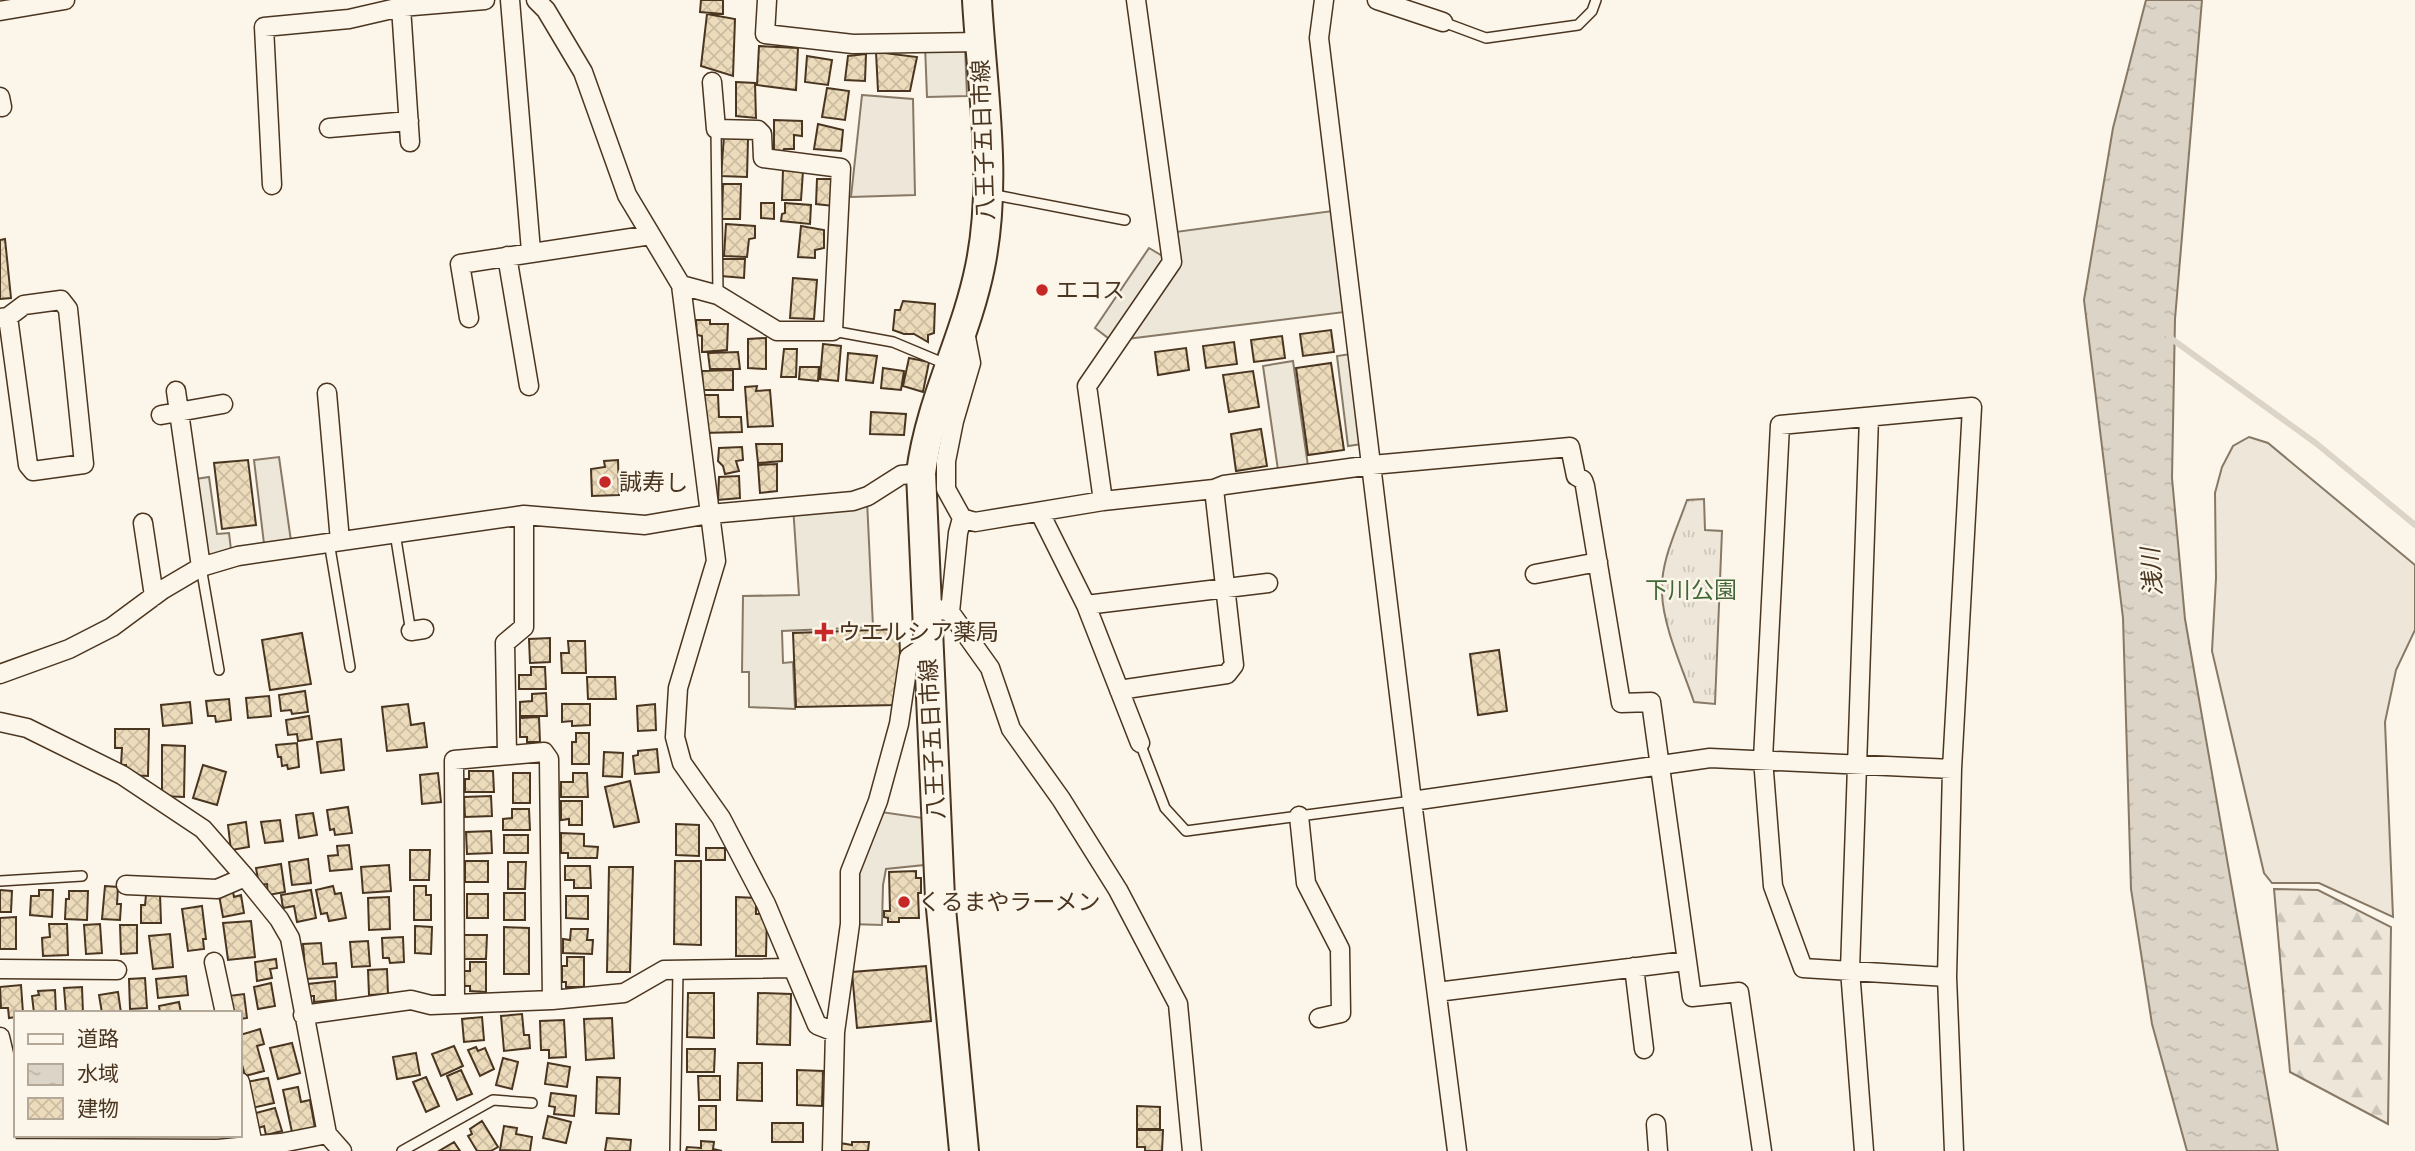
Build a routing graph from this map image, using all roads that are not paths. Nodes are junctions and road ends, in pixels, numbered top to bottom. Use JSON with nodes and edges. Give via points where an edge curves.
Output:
{"nodes":[{"id":1,"x":65,"y":0,"type":"edge"},
{"id":2,"x":485,"y":0,"type":"edge"},
{"id":3,"x":510,"y":0,"type":"edge"},
{"id":4,"x":536,"y":0,"type":"edge"},
{"id":5,"x":767,"y":0,"type":"edge"},
{"id":6,"x":977,"y":0,"type":"edge"},
{"id":7,"x":1136,"y":0,"type":"edge"},
{"id":8,"x":1324,"y":0,"type":"edge"},
{"id":9,"x":1377,"y":0,"type":"edge"},
{"id":10,"x":1596,"y":0,"type":"edge"},
{"id":11,"x":401,"y":7,"type":"junction"},
{"id":12,"x":0,"y":11,"type":"edge"},
{"id":13,"x":1443,"y":22,"type":"joint"},
{"id":14,"x":979,"y":42,"type":"junction"},
{"id":15,"x":712,"y":82,"type":"dead end"},
{"id":16,"x":409,"y":121,"type":"junction"},
{"id":17,"x":329,"y":128,"type":"dead end"},
{"id":18,"x":716,"y":129,"type":"junction"},
{"id":19,"x":410,"y":142,"type":"dead end"},
{"id":20,"x":272,"y":185,"type":"dead end"},
{"id":21,"x":988,"y":194,"type":"junction"},
{"id":22,"x":1125,"y":220,"type":"dead end"},
{"id":23,"x":651,"y":234,"type":"junction"},
{"id":24,"x":531,"y":251,"type":"junction"},
{"id":25,"x":507,"y":256,"type":"junction"},
{"id":26,"x":681,"y":285,"type":"junction"},
{"id":27,"x":718,"y":295,"type":"junction"},
{"id":28,"x":4,"y":318,"type":"edge"},
{"id":29,"x":469,"y":318,"type":"dead end"},
{"id":30,"x":964,"y":325,"type":"junction"},
{"id":31,"x":833,"y":331,"type":"junction"},
{"id":32,"x":950,"y":366,"type":"junction"},
{"id":33,"x":529,"y":386,"type":"dead end"},
{"id":34,"x":176,"y":391,"type":"dead end"},
{"id":35,"x":327,"y":393,"type":"dead end"},
{"id":36,"x":223,"y":404,"type":"dead end"},
{"id":37,"x":180,"y":412,"type":"junction"},
{"id":38,"x":161,"y":415,"type":"dead end"},
{"id":39,"x":1869,"y":417,"type":"junction"},
{"id":40,"x":1371,"y":465,"type":"junction"},
{"id":41,"x":921,"y":473,"type":"junction"},
{"id":42,"x":1214,"y":489,"type":"junction"},
{"id":43,"x":1103,"y":501,"type":"junction"},
{"id":44,"x":1040,"y":513,"type":"junction"},
{"id":45,"x":710,"y":514,"type":"junction"},
{"id":46,"x":524,"y":515,"type":"junction"},
{"id":47,"x":962,"y":518,"type":"junction"},
{"id":48,"x":143,"y":523,"type":"dead end"},
{"id":49,"x":395,"y":533,"type":"junction"},
{"id":50,"x":335,"y":542,"type":"junction"},
{"id":51,"x":1598,"y":562,"type":"junction"},
{"id":52,"x":201,"y":567,"type":"junction"},
{"id":53,"x":1535,"y":574,"type":"dead end"},
{"id":54,"x":1268,"y":583,"type":"dead end"},
{"id":55,"x":1224,"y":587,"type":"junction"},
{"id":56,"x":154,"y":596,"type":"junction"},
{"id":57,"x":1086,"y":605,"type":"junction"},
{"id":58,"x":938,"y":609,"type":"junction"},
{"id":59,"x":416,"y":633,"type":"dead end"},
{"id":60,"x":928,"y":645,"type":"junction"},
{"id":61,"x":350,"y":667,"type":"dead end"},
{"id":62,"x":219,"y":670,"type":"dead end"},
{"id":63,"x":0,"y":674,"type":"edge"},
{"id":64,"x":1119,"y":690,"type":"junction"},
{"id":65,"x":0,"y":722,"type":"edge"},
{"id":66,"x":1140,"y":743,"type":"joint"},
{"id":67,"x":507,"y":755,"type":"junction"},
{"id":68,"x":1763,"y":759,"type":"junction"},
{"id":69,"x":1856,"y":764,"type":"junction"},
{"id":70,"x":1660,"y":765,"type":"junction"},
{"id":71,"x":1952,"y":769,"type":"junction"},
{"id":72,"x":1412,"y":801,"type":"junction"},
{"id":73,"x":1299,"y":816,"type":"junction"},
{"id":74,"x":82,"y":876,"type":"dead end"},
{"id":75,"x":246,"y":877,"type":"junction"},
{"id":76,"x":0,"y":881,"type":"edge"},
{"id":77,"x":127,"y":885,"type":"dead end"},
{"id":78,"x":1686,"y":961,"type":"junction"},
{"id":79,"x":214,"y":962,"type":"dead end"},
{"id":80,"x":1634,"y":967,"type":"junction"},
{"id":81,"x":791,"y":968,"type":"junction"},
{"id":82,"x":0,"y":969,"type":"edge"},
{"id":83,"x":117,"y":970,"type":"dead end"},
{"id":84,"x":678,"y":970,"type":"junction"},
{"id":85,"x":1850,"y":970,"type":"junction"},
{"id":86,"x":1947,"y":977,"type":"junction"},
{"id":87,"x":1437,"y":992,"type":"junction"},
{"id":88,"x":552,"y":1000,"type":"junction"},
{"id":89,"x":455,"y":1003,"type":"junction"},
{"id":90,"x":225,"y":1011,"type":"edge"},
{"id":91,"x":303,"y":1015,"type":"junction"},
{"id":92,"x":1319,"y":1018,"type":"dead end"},
{"id":93,"x":835,"y":1032,"type":"junction"},
{"id":94,"x":7,"y":1048,"type":"edge"},
{"id":95,"x":1644,"y":1049,"type":"dead end"},
{"id":96,"x":242,"y":1092,"type":"edge"},
{"id":97,"x":532,"y":1103,"type":"dead end"},
{"id":98,"x":1656,"y":1124,"type":"dead end"},
{"id":99,"x":327,"y":1134,"type":"junction"},
{"id":100,"x":253,"y":1145,"type":"junction"},
{"id":101,"x":5,"y":1149,"type":"edge"},
{"id":102,"x":123,"y":1150,"type":"edge"},
{"id":103,"x":342,"y":1151,"type":"edge"},
{"id":104,"x":402,"y":1151,"type":"edge"},
{"id":105,"x":675,"y":1151,"type":"edge"},
{"id":106,"x":832,"y":1151,"type":"edge"},
{"id":107,"x":964,"y":1151,"type":"edge"},
{"id":108,"x":1192,"y":1151,"type":"edge"},
{"id":109,"x":1457,"y":1151,"type":"edge"},
{"id":110,"x":1658,"y":1151,"type":"edge"},
{"id":111,"x":1762,"y":1151,"type":"edge"},
{"id":112,"x":1864,"y":1151,"type":"edge"},
{"id":113,"x":1954,"y":1151,"type":"edge"}],
"edges":[{"from":1,"to":12,"type":"street"},
{"from":2,"to":11,"type":"street"},
{"from":3,"to":24,"type":"street"},
{"from":4,"to":23,"type":"street","via":[[583,72],[627,195]]},
{"from":5,"to":14,"type":"street","via":[[765,34],[853,44]]},
{"from":6,"to":14,"type":"main road","name":"八王子五日市線"},
{"from":7,"to":43,"type":"street","via":[[1172,262],[1087,386]]},
{"from":8,"to":40,"type":"street","via":[[1318,38]]},
{"from":9,"to":13,"type":"street"},
{"from":10,"to":13,"type":"lane","via":[[1578,25],[1565,27],[1486,37]]},
{"from":11,"to":16,"type":"street"},
{"from":11,"to":20,"type":"street","via":[[349,19],[264,27]]},
{"from":14,"to":21,"type":"main road","name":"八王子五日市線"},
{"from":15,"to":18,"type":"street"},
{"from":16,"to":17,"type":"street"},
{"from":16,"to":19,"type":"street"},
{"from":18,"to":27,"type":"lane"},
{"from":18,"to":31,"type":"street","via":[[758,130],[763,158],[841,168]]},
{"from":21,"to":22,"type":"lane"},
{"from":21,"to":30,"type":"main road","name":"八王子五日市線","via":[[984,248]]},
{"from":23,"to":24,"type":"street"},
{"from":23,"to":26,"type":"street"},
{"from":24,"to":25,"type":"street"},
{"from":25,"to":29,"type":"street","via":[[460,264]]},
{"from":25,"to":33,"type":"street"},
{"from":26,"to":27,"type":"street"},
{"from":26,"to":45,"type":"street"},
{"from":27,"to":31,"type":"street","via":[[777,331]]},
{"from":28,"to":28,"type":"street","via":[[28,465],[33,471],[84,464],[68,309],[61,300],[24,305]]},
{"from":30,"to":32,"type":"main road","name":"八王子五日市線"},
{"from":30,"to":47,"type":"street","via":[[971,363],[946,461],[946,489]]},
{"from":31,"to":32,"type":"lane","via":[[893,342]]},
{"from":32,"to":41,"type":"main road","name":"八王子五日市線","via":[[929,426]]},
{"from":34,"to":37,"type":"street"},
{"from":35,"to":50,"type":"street"},
{"from":36,"to":37,"type":"street"},
{"from":37,"to":38,"type":"street"},
{"from":37,"to":52,"type":"street"},
{"from":39,"to":68,"type":"street","via":[[1780,425]]},
{"from":39,"to":69,"type":"street"},
{"from":39,"to":71,"type":"street","via":[[1972,407]]},
{"from":40,"to":42,"type":"street"},
{"from":40,"to":51,"type":"street","via":[[1570,447],[1576,476],[1585,486]]},
{"from":40,"to":72,"type":"street"},
{"from":41,"to":45,"type":"street","via":[[901,475],[853,501]]},
{"from":41,"to":58,"type":"main road","name":"八王子五日市線"},
{"from":42,"to":43,"type":"street"},
{"from":42,"to":55,"type":"street"},
{"from":43,"to":44,"type":"street"},
{"from":44,"to":47,"type":"street","via":[[975,522]]},
{"from":44,"to":57,"type":"street"},
{"from":45,"to":46,"type":"street","via":[[632,525]]},
{"from":45,"to":81,"type":"street","via":[[716,561],[677,688],[675,737],[682,763],[721,818],[766,904]]},
{"from":46,"to":49,"type":"street"},
{"from":46,"to":67,"type":"street","via":[[524,627],[505,643]]},
{"from":47,"to":58,"type":"street"},
{"from":48,"to":56,"type":"street"},
{"from":49,"to":50,"type":"street"},
{"from":49,"to":59,"type":"lane"},
{"from":50,"to":52,"type":"street","via":[[238,556]]},
{"from":50,"to":61,"type":"lane"},
{"from":51,"to":53,"type":"street"},
{"from":51,"to":70,"type":"street","via":[[1621,703],[1651,702]]},
{"from":52,"to":56,"type":"street"},
{"from":52,"to":62,"type":"lane"},
{"from":54,"to":55,"type":"street"},
{"from":55,"to":57,"type":"street"},
{"from":55,"to":64,"type":"street","via":[[1234,665],[1227,674]]},
{"from":56,"to":63,"type":"street","via":[[112,627],[69,649]]},
{"from":57,"to":64,"type":"street"},
{"from":58,"to":60,"type":"main road","name":"八王子五日市線"},
{"from":58,"to":108,"type":"street","via":[[990,668],[1011,729],[1118,890],[1178,1003]]},
{"from":60,"to":93,"type":"street","via":[[909,657],[899,724],[878,801],[850,872],[850,924]]},
{"from":60,"to":107,"type":"main road","name":"八王子五日市線","via":[[940,898]]},
{"from":64,"to":66,"type":"street"},
{"from":65,"to":75,"type":"street","via":[[27,728],[122,775],[203,829]]},
{"from":66,"to":73,"type":"lane","via":[[1165,808],[1186,831]]},
{"from":67,"to":88,"type":"street","via":[[544,752],[549,759]]},
{"from":67,"to":89,"type":"street","via":[[454,760]]},
{"from":68,"to":69,"type":"street"},
{"from":68,"to":70,"type":"street","via":[[1710,758]]},
{"from":68,"to":85,"type":"street","via":[[1773,886],[1803,968]]},
{"from":69,"to":71,"type":"street"},
{"from":69,"to":85,"type":"street"},
{"from":70,"to":72,"type":"street"},
{"from":70,"to":78,"type":"street"},
{"from":71,"to":86,"type":"street"},
{"from":72,"to":73,"type":"lane"},
{"from":72,"to":87,"type":"street"},
{"from":73,"to":92,"type":"street","via":[[1306,883],[1339,949],[1342,1013]]},
{"from":74,"to":76,"type":"lane"},
{"from":75,"to":77,"type":"street","via":[[217,889]]},
{"from":75,"to":91,"type":"street","via":[[290,938]]},
{"from":78,"to":80,"type":"street"},
{"from":78,"to":111,"type":"street","via":[[1692,997],[1740,992]]},
{"from":79,"to":90,"type":"street"},
{"from":80,"to":87,"type":"street"},
{"from":80,"to":95,"type":"street"},
{"from":81,"to":84,"type":"street"},
{"from":81,"to":93,"type":"street","via":[[817,1025]]},
{"from":82,"to":83,"type":"street"},
{"from":84,"to":88,"type":"street","via":[[664,970],[624,993]]},
{"from":84,"to":105,"type":"lane"},
{"from":85,"to":86,"type":"street"},
{"from":85,"to":112,"type":"street"},
{"from":86,"to":113,"type":"street"},
{"from":87,"to":109,"type":"street"},
{"from":88,"to":89,"type":"street"},
{"from":89,"to":91,"type":"street","via":[[431,1005],[411,1000]]},
{"from":91,"to":99,"type":"street"},
{"from":93,"to":106,"type":"street"},
{"from":94,"to":101,"type":"street"},
{"from":96,"to":100,"type":"street"},
{"from":97,"to":104,"type":"lane","via":[[493,1100]]},
{"from":98,"to":110,"type":"street"},
{"from":99,"to":100,"type":"street"},
{"from":99,"to":103,"type":"street"},
{"from":100,"to":102,"type":"street"},
{"from":101,"to":102,"type":"street"}]}
